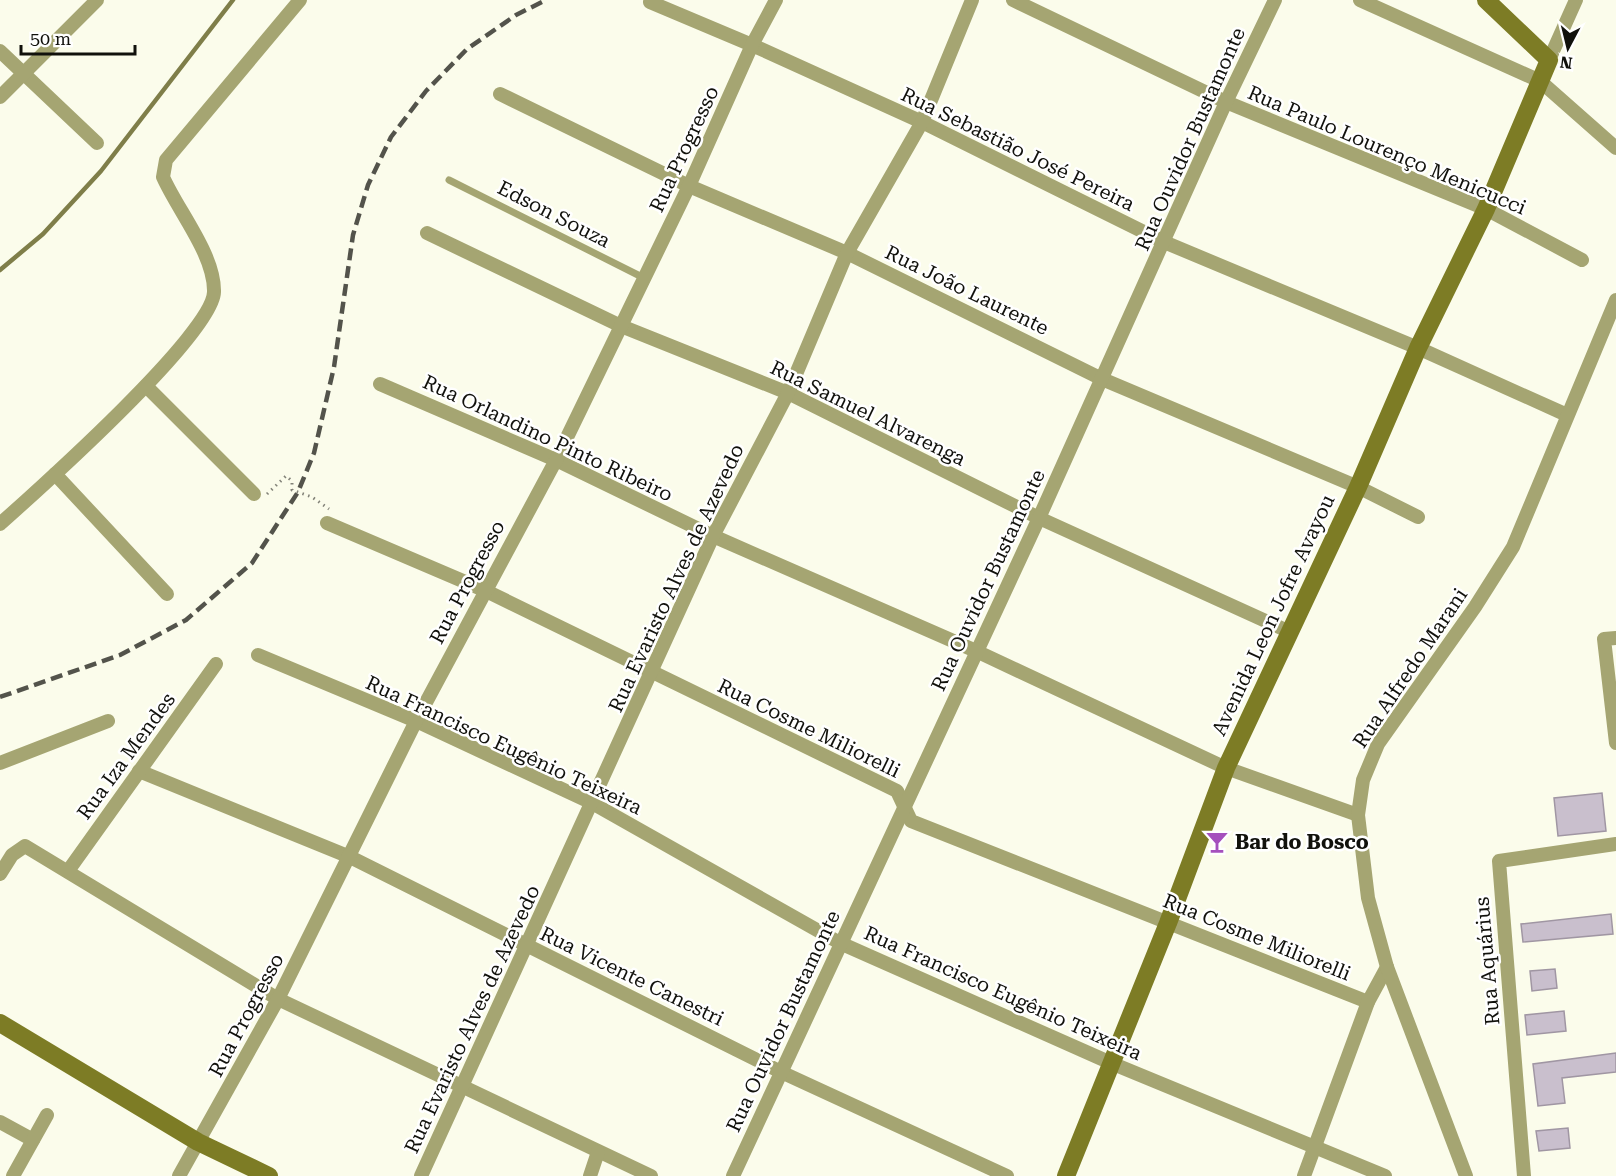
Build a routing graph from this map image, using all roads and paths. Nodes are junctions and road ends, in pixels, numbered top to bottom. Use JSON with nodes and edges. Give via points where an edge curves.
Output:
{"nodes":[{"id":1,"x":97,"y":0,"type":"edge"},
{"id":2,"x":300,"y":0,"type":"edge"},
{"id":3,"x":777,"y":0,"type":"edge"},
{"id":4,"x":972,"y":0,"type":"edge"},
{"id":5,"x":1013,"y":0,"type":"edge"},
{"id":6,"x":1275,"y":0,"type":"edge"},
{"id":7,"x":1360,"y":0,"type":"edge"},
{"id":8,"x":1486,"y":0,"type":"edge"},
{"id":9,"x":1576,"y":0,"type":"edge"},
{"id":10,"x":650,"y":2,"type":"dead end"},
{"id":11,"x":752,"y":45,"type":"junction"},
{"id":12,"x":0,"y":51,"type":"edge"},
{"id":13,"x":1549,"y":60,"type":"junction"},
{"id":14,"x":24,"y":74,"type":"junction"},
{"id":15,"x":1540,"y":81,"type":"junction"},
{"id":16,"x":500,"y":94,"type":"dead end"},
{"id":17,"x":0,"y":97,"type":"edge"},
{"id":18,"x":1226,"y":102,"type":"junction"},
{"id":19,"x":922,"y":122,"type":"junction"},
{"id":20,"x":97,"y":143,"type":"dead end"},
{"id":21,"x":1616,"y":148,"type":"edge"},
{"id":22,"x":449,"y":180,"type":"dead end"},
{"id":23,"x":689,"y":186,"type":"junction"},
{"id":24,"x":1485,"y":209,"type":"junction"},
{"id":25,"x":427,"y":232,"type":"dead end"},
{"id":26,"x":1164,"y":242,"type":"junction"},
{"id":27,"x":847,"y":253,"type":"junction"},
{"id":28,"x":1581,"y":260,"type":"dead end"},
{"id":29,"x":644,"y":278,"type":"junction"},
{"id":30,"x":1616,"y":300,"type":"edge"},
{"id":31,"x":621,"y":326,"type":"junction"},
{"id":32,"x":1418,"y":348,"type":"junction"},
{"id":33,"x":1102,"y":379,"type":"junction"},
{"id":34,"x":380,"y":384,"type":"dead end"},
{"id":35,"x":146,"y":386,"type":"junction"},
{"id":36,"x":788,"y":393,"type":"junction"},
{"id":37,"x":1567,"y":415,"type":"junction"},
{"id":38,"x":556,"y":460,"type":"junction"},
{"id":39,"x":55,"y":474,"type":"junction"},
{"id":40,"x":1358,"y":488,"type":"junction"},
{"id":41,"x":254,"y":494,"type":"joint"},
{"id":42,"x":1418,"y":517,"type":"dead end"},
{"id":43,"x":1039,"y":518,"type":"junction"},
{"id":44,"x":327,"y":523,"type":"dead end"},
{"id":45,"x":0,"y":524,"type":"edge"},
{"id":46,"x":343,"y":530,"type":"junction"},
{"id":47,"x":713,"y":536,"type":"junction"},
{"id":48,"x":484,"y":590,"type":"junction"},
{"id":49,"x":167,"y":594,"type":"dead end"},
{"id":50,"x":1290,"y":632,"type":"junction"},
{"id":51,"x":1610,"y":639,"type":"edge"},
{"id":52,"x":976,"y":651,"type":"junction"},
{"id":53,"x":258,"y":655,"type":"dead end"},
{"id":54,"x":216,"y":664,"type":"dead end"},
{"id":55,"x":652,"y":673,"type":"junction"},
{"id":56,"x":108,"y":721,"type":"dead end"},
{"id":57,"x":416,"y":721,"type":"junction"},
{"id":58,"x":1616,"y":743,"type":"edge"},
{"id":59,"x":0,"y":763,"type":"edge"},
{"id":60,"x":1226,"y":768,"type":"junction"},
{"id":61,"x":139,"y":771,"type":"junction"},
{"id":62,"x":592,"y":803,"type":"junction"},
{"id":63,"x":904,"y":807,"type":"junction"},
{"id":64,"x":1358,"y":815,"type":"junction"},
{"id":65,"x":1616,"y":844,"type":"edge"},
{"id":66,"x":350,"y":857,"type":"junction"},
{"id":67,"x":68,"y":871,"type":"junction"},
{"id":68,"x":0,"y":874,"type":"edge"},
{"id":69,"x":1168,"y":923,"type":"junction"},
{"id":70,"x":840,"y":943,"type":"junction"},
{"id":71,"x":527,"y":946,"type":"junction"},
{"id":72,"x":1387,"y":967,"type":"junction"},
{"id":73,"x":278,"y":999,"type":"junction"},
{"id":74,"x":1368,"y":1002,"type":"junction"},
{"id":75,"x":0,"y":1023,"type":"edge"},
{"id":76,"x":1111,"y":1063,"type":"junction"},
{"id":77,"x":781,"y":1072,"type":"junction"},
{"id":78,"x":461,"y":1087,"type":"junction"},
{"id":79,"x":47,"y":1115,"type":"dead end"},
{"id":80,"x":0,"y":1122,"type":"edge"},
{"id":81,"x":33,"y":1140,"type":"junction"},
{"id":82,"x":198,"y":1142,"type":"junction"},
{"id":83,"x":1314,"y":1146,"type":"junction"},
{"id":84,"x":598,"y":1152,"type":"junction"},
{"id":85,"x":13,"y":1176,"type":"edge"},
{"id":86,"x":179,"y":1176,"type":"edge"},
{"id":87,"x":269,"y":1176,"type":"edge"},
{"id":88,"x":421,"y":1176,"type":"edge"},
{"id":89,"x":590,"y":1176,"type":"edge"},
{"id":90,"x":651,"y":1176,"type":"edge"},
{"id":91,"x":733,"y":1176,"type":"edge"},
{"id":92,"x":1007,"y":1176,"type":"edge"},
{"id":93,"x":1066,"y":1176,"type":"edge"},
{"id":94,"x":1304,"y":1176,"type":"edge"},
{"id":95,"x":1385,"y":1176,"type":"edge"},
{"id":96,"x":1467,"y":1176,"type":"edge"},
{"id":97,"x":1524,"y":1176,"type":"edge"}],
"edges":[{"from":1,"to":14,"type":"street"},
{"from":2,"to":35,"type":"street","via":[[166,160],[163,177],[212,270],[214,294],[199,323]]},
{"from":3,"to":11,"type":"street","name":"Rua Progresso"},
{"from":4,"to":19,"type":"street","name":"Rua Evaristo Alves de Azevedo"},
{"from":5,"to":18,"type":"street","name":"Rua Paulo Lourenço Menicucci"},
{"from":6,"to":18,"type":"street","name":"Rua Ouvidor Bustamonte"},
{"from":7,"to":15,"type":"street"},
{"from":8,"to":13,"type":"street"},
{"from":9,"to":13,"type":"street"},
{"from":10,"to":11,"type":"street","name":"Rua Sebastião José Pereira"},
{"from":11,"to":19,"type":"street","name":"Rua Sebastião José Pereira"},
{"from":11,"to":23,"type":"street","name":"Rua Progresso"},
{"from":12,"to":14,"type":"street"},
{"from":13,"to":15,"type":"street","name":"Avenida Leon Jofre Avayou"},
{"from":14,"to":17,"type":"street"},
{"from":14,"to":20,"type":"street"},
{"from":15,"to":21,"type":"street"},
{"from":15,"to":24,"type":"street","name":"Avenida Leon Jofre Avayou"},
{"from":16,"to":23,"type":"street","name":"Rua João Laurente"},
{"from":18,"to":24,"type":"street","name":"Rua Paulo Lourenço Menicucci"},
{"from":18,"to":26,"type":"street","name":"Rua Ouvidor Bustamonte"},
{"from":19,"to":26,"type":"street","name":"Rua Sebastião José Pereira"},
{"from":19,"to":27,"type":"street","name":"Rua Evaristo Alves de Azevedo"},
{"from":22,"to":29,"type":"lane","name":"Edson Souza"},
{"from":23,"to":27,"type":"street","name":"Rua João Laurente"},
{"from":23,"to":29,"type":"street","name":"Rua Progresso"},
{"from":24,"to":28,"type":"street","name":"Rua Paulo Lourenço Menicucci"},
{"from":24,"to":32,"type":"street","name":"Avenida Leon Jofre Avayou"},
{"from":25,"to":31,"type":"street","name":"Rua Samuel Alvarenga"},
{"from":26,"to":32,"type":"street","name":"Rua Sebastião José Pereira"},
{"from":26,"to":33,"type":"street","name":"Rua Ouvidor Bustamonte"},
{"from":27,"to":33,"type":"street","name":"Rua João Laurente"},
{"from":27,"to":36,"type":"street","name":"Rua Evaristo Alves de Azevedo"},
{"from":29,"to":31,"type":"street","name":"Rua Progresso"},
{"from":30,"to":37,"type":"street","name":"Rua Alfredo Marani"},
{"from":31,"to":36,"type":"street","name":"Rua Samuel Alvarenga"},
{"from":31,"to":38,"type":"street","name":"Rua Progresso"},
{"from":32,"to":37,"type":"street","name":"Rua Sebastião José Pereira"},
{"from":32,"to":40,"type":"street","name":"Avenida Leon Jofre Avayou"},
{"from":33,"to":40,"type":"street","name":"Rua João Laurente"},
{"from":33,"to":43,"type":"street","name":"Rua Ouvidor Bustamonte"},
{"from":34,"to":38,"type":"street","name":"Rua Orlandino Pinto Ribeiro"},
{"from":35,"to":39,"type":"street"},
{"from":35,"to":41,"type":"street"},
{"from":36,"to":43,"type":"street","name":"Rua Samuel Alvarenga"},
{"from":36,"to":47,"type":"street","name":"Rua Evaristo Alves de Azevedo"},
{"from":37,"to":64,"type":"street","name":"Rua Alfredo Marani","via":[[1514,547],[1378,744],[1363,780]]},
{"from":38,"to":47,"type":"street","name":"Rua Orlandino Pinto Ribeiro"},
{"from":38,"to":48,"type":"street","name":"Rua Progresso"},
{"from":39,"to":45,"type":"street"},
{"from":39,"to":49,"type":"street"},
{"from":40,"to":42,"type":"street","name":"Rua João Laurente"},
{"from":40,"to":50,"type":"street","name":"Avenida Leon Jofre Avayou"},
{"from":41,"to":46,"type":"path","via":[[262,497],[286,476],[292,481],[292,490],[325,505]]},
{"from":43,"to":50,"type":"street","name":"Rua Samuel Alvarenga"},
{"from":43,"to":52,"type":"street","name":"Rua Ouvidor Bustamonte"},
{"from":44,"to":46,"type":"street","name":"Rua Cosme Miliorelli"},
{"from":46,"to":48,"type":"street","name":"Rua Cosme Miliorelli"},
{"from":47,"to":52,"type":"street","name":"Rua Orlandino Pinto Ribeiro"},
{"from":47,"to":55,"type":"street","name":"Rua Evaristo Alves de Azevedo"},
{"from":48,"to":55,"type":"street","name":"Rua Cosme Miliorelli"},
{"from":48,"to":57,"type":"street","name":"Rua Progresso"},
{"from":50,"to":60,"type":"street","name":"Avenida Leon Jofre Avayou"},
{"from":51,"to":58,"type":"street"},
{"from":52,"to":60,"type":"street","name":"Rua Orlandino Pinto Ribeiro"},
{"from":52,"to":63,"type":"street","name":"Rua Ouvidor Bustamonte"},
{"from":53,"to":57,"type":"street","name":"Rua Francisco Eugênio Teixeira"},
{"from":54,"to":61,"type":"street","name":"Rua Iza Mendes"},
{"from":55,"to":62,"type":"street","name":"Rua Evaristo Alves de Azevedo"},
{"from":55,"to":63,"type":"street","name":"Rua Cosme Miliorelli","via":[[897,791]]},
{"from":56,"to":59,"type":"street"},
{"from":57,"to":62,"type":"street","name":"Rua Francisco Eugênio Teixeira"},
{"from":57,"to":66,"type":"street","name":"Rua Progresso"},
{"from":60,"to":64,"type":"street","name":"Rua Orlandino Pinto Ribeiro"},
{"from":60,"to":69,"type":"street","name":"Avenida Leon Jofre Avayou"},
{"from":61,"to":66,"type":"street","name":"Rua Vicente Canestri"},
{"from":61,"to":67,"type":"street","name":"Rua Iza Mendes"},
{"from":62,"to":70,"type":"street","name":"Rua Francisco Eugênio Teixeira"},
{"from":62,"to":71,"type":"street","name":"Rua Evaristo Alves de Azevedo"},
{"from":63,"to":69,"type":"street","name":"Rua Cosme Miliorelli","via":[[911,820]]},
{"from":63,"to":70,"type":"street","name":"Rua Ouvidor Bustamonte"},
{"from":64,"to":72,"type":"street","name":"Rua Alfredo Marani","via":[[1368,898]]},
{"from":65,"to":97,"type":"street","name":"Rua Aquárius","via":[[1498,861]]},
{"from":66,"to":71,"type":"street","name":"Rua Vicente Canestri"},
{"from":66,"to":73,"type":"street","name":"Rua Progresso"},
{"from":67,"to":68,"type":"street","via":[[24,846],[12,855]]},
{"from":67,"to":73,"type":"street"},
{"from":69,"to":74,"type":"street","name":"Rua Cosme Miliorelli"},
{"from":69,"to":76,"type":"street","name":"Avenida Leon Jofre Avayou"},
{"from":70,"to":76,"type":"street","name":"Rua Francisco Eugênio Teixeira"},
{"from":70,"to":77,"type":"street","name":"Rua Ouvidor Bustamonte"},
{"from":71,"to":77,"type":"street","name":"Rua Vicente Canestri"},
{"from":71,"to":78,"type":"street","name":"Rua Evaristo Alves de Azevedo"},
{"from":72,"to":74,"type":"street"},
{"from":72,"to":96,"type":"street","name":"Rua Alfredo Marani"},
{"from":73,"to":78,"type":"street"},
{"from":73,"to":82,"type":"street","name":"Rua Progresso"},
{"from":74,"to":83,"type":"street"},
{"from":75,"to":82,"type":"street"},
{"from":76,"to":83,"type":"street","name":"Rua Francisco Eugênio Teixeira"},
{"from":76,"to":93,"type":"street","name":"Avenida Leon Jofre Avayou"},
{"from":77,"to":91,"type":"street","name":"Rua Ouvidor Bustamonte"},
{"from":77,"to":92,"type":"street","name":"Rua Vicente Canestri"},
{"from":78,"to":84,"type":"street"},
{"from":78,"to":88,"type":"street","name":"Rua Evaristo Alves de Azevedo"},
{"from":79,"to":81,"type":"street"},
{"from":80,"to":81,"type":"street"},
{"from":81,"to":85,"type":"street"},
{"from":82,"to":86,"type":"street","name":"Rua Progresso"},
{"from":82,"to":87,"type":"street"},
{"from":83,"to":94,"type":"street"},
{"from":83,"to":95,"type":"street","name":"Rua Francisco Eugênio Teixeira"},
{"from":84,"to":89,"type":"street"},
{"from":84,"to":90,"type":"street"}]}
